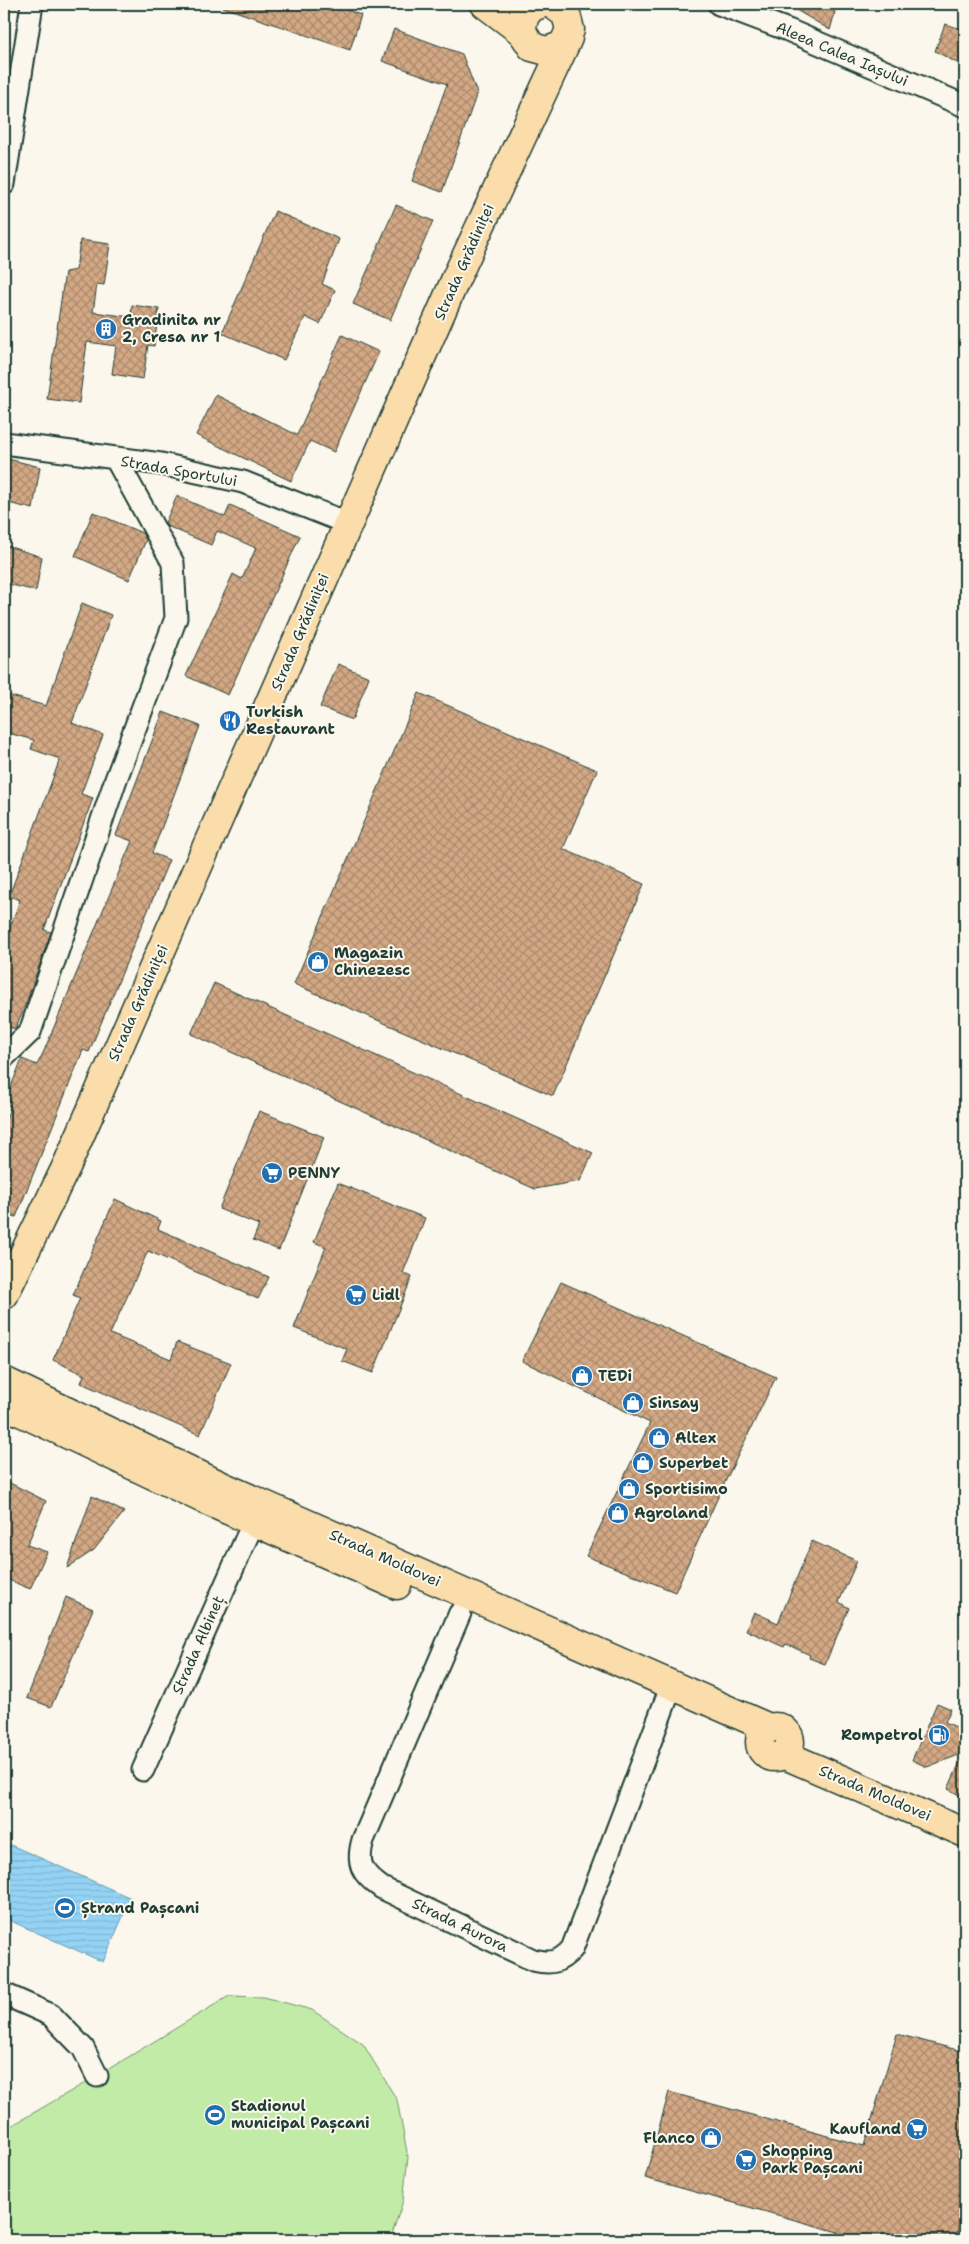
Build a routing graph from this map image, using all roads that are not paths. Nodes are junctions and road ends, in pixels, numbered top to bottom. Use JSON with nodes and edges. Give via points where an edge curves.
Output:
{"nodes":[{"id":1,"x":32,"y":4,"type":"edge"},
{"id":2,"x":485,"y":4,"type":"edge"},
{"id":3,"x":719,"y":4,"type":"edge"},
{"id":4,"x":554,"y":10,"type":"edge"},
{"id":5,"x":527,"y":39,"type":"junction"},
{"id":6,"x":534,"y":106,"type":"junction"},
{"id":7,"x":965,"y":106,"type":"edge"},
{"id":8,"x":4,"y":184,"type":"edge"},
{"id":9,"x":4,"y":443,"type":"edge"},
{"id":10,"x":116,"y":459,"type":"junction"},
{"id":11,"x":348,"y":523,"type":"junction"},
{"id":12,"x":4,"y":1057,"type":"edge"},
{"id":13,"x":4,"y":1294,"type":"edge"},
{"id":14,"x":4,"y":1381,"type":"edge"},
{"id":15,"x":4,"y":1404,"type":"edge"},
{"id":16,"x":254,"y":1521,"type":"junction"},
{"id":17,"x":460,"y":1613,"type":"junction"},
{"id":18,"x":666,"y":1700,"type":"junction"},
{"id":19,"x":776,"y":1741,"type":"junction"},
{"id":20,"x":143,"y":1770,"type":"dead end"},
{"id":21,"x":965,"y":1814,"type":"edge"},
{"id":22,"x":965,"y":1833,"type":"edge"},
{"id":23,"x":4,"y":1994,"type":"edge"},
{"id":24,"x":97,"y":2076,"type":"dead end"}],
"edges":[{"from":1,"to":8,"type":"street"},
{"from":2,"to":5,"type":"main road"},
{"from":3,"to":7,"type":"street","name":"Aleea Calea Iașului"},
{"from":4,"to":5,"type":"main road","via":[[524,16]]},
{"from":4,"to":5,"type":"main road","via":[[556,49],[539,50]]},
{"from":4,"to":6,"type":"main road","name":"Strada Grădiniței"},
{"from":5,"to":6,"type":"main road","name":"Strada Grădiniței"},
{"from":6,"to":11,"type":"main road","name":"Strada Grădiniței"},
{"from":9,"to":10,"type":"street","name":"Strada Sportului"},
{"from":10,"to":11,"type":"street","name":"Strada Sportului","via":[[161,464],[243,482]]},
{"from":10,"to":12,"type":"street","via":[[173,562],[176,618],[115,782],[30,1032]]},
{"from":11,"to":13,"type":"main road","name":"Strada Grădiniței","via":[[67,1165]]},
{"from":14,"to":19,"type":"main road","name":"Strada Moldovei","via":[[224,1487]]},
{"from":15,"to":16,"type":"main road","name":"Strada Moldovei"},
{"from":16,"to":17,"type":"main road","name":"Strada Moldovei"},
{"from":16,"to":20,"type":"street","name":"Strada Albineț"},
{"from":17,"to":18,"type":"main road","name":"Strada Moldovei"},
{"from":17,"to":18,"type":"street","name":"Strada Aurora","via":[[363,1840],[361,1867],[369,1879],[382,1888],[533,1960],[549,1964],[562,1960],[572,1950]]},
{"from":18,"to":19,"type":"main road","name":"Strada Moldovei"},
{"from":19,"to":21,"type":"main road","name":"Strada Moldovei"},
{"from":19,"to":22,"type":"main road","name":"Strada Moldovei"},
{"from":23,"to":24,"type":"street","via":[[51,2015],[83,2048]]}]}
